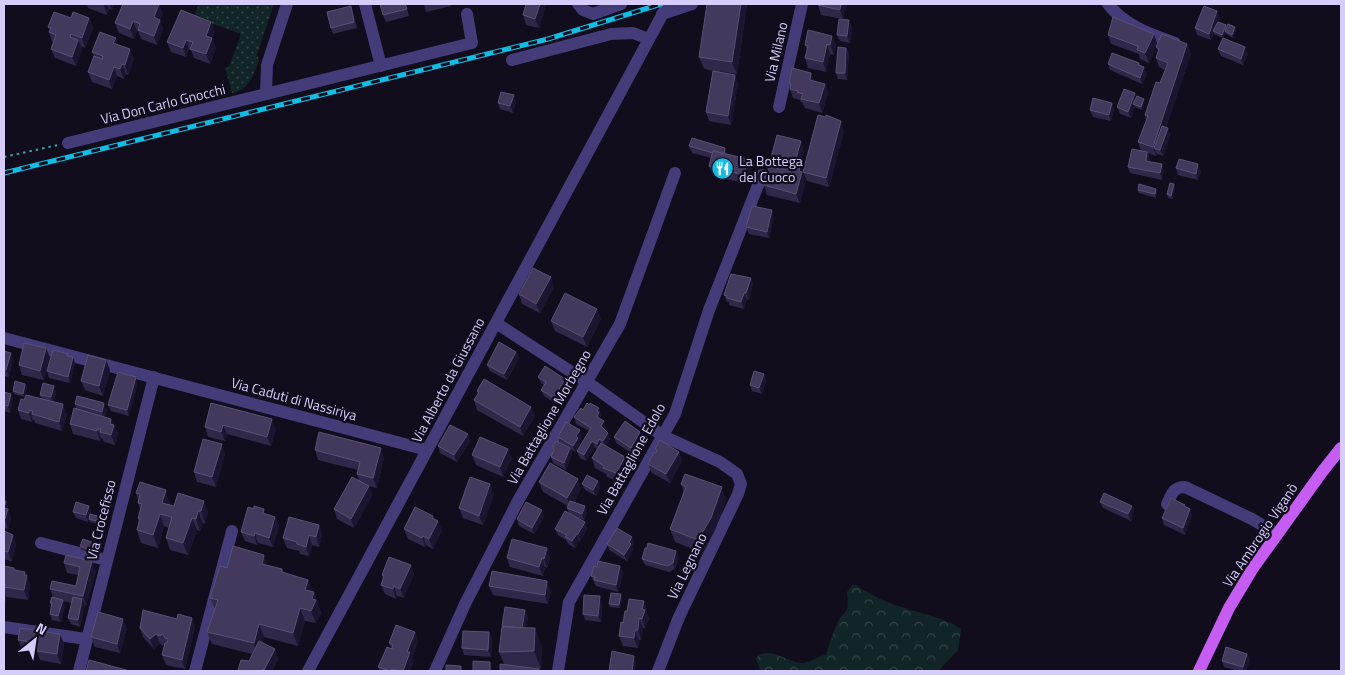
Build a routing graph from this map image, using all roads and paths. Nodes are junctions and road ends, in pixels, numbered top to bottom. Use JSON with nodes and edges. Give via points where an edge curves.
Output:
{"nodes":[{"id":1,"x":287,"y":4,"type":"edge"},
{"id":2,"x":365,"y":4,"type":"edge"},
{"id":3,"x":578,"y":4,"type":"edge"},
{"id":4,"x":621,"y":4,"type":"edge"},
{"id":5,"x":692,"y":4,"type":"edge"},
{"id":6,"x":802,"y":4,"type":"edge"},
{"id":7,"x":1108,"y":4,"type":"edge"},
{"id":8,"x":665,"y":9,"type":"edge"},
{"id":9,"x":467,"y":14,"type":"dead end"},
{"id":10,"x":649,"y":39,"type":"junction"},
{"id":11,"x":1180,"y":45,"type":"edge"},
{"id":12,"x":512,"y":60,"type":"dead end"},
{"id":13,"x":381,"y":66,"type":"junction"},
{"id":14,"x":266,"y":94,"type":"junction"},
{"id":15,"x":779,"y":107,"type":"dead end"},
{"id":16,"x":68,"y":143,"type":"joint"},
{"id":17,"x":4,"y":157,"type":"edge"},
{"id":18,"x":675,"y":173,"type":"dead end"},
{"id":19,"x":762,"y":175,"type":"dead end"},
{"id":20,"x":496,"y":323,"type":"junction"},
{"id":21,"x":4,"y":338,"type":"edge"},
{"id":22,"x":154,"y":377,"type":"junction"},
{"id":23,"x":587,"y":382,"type":"junction"},
{"id":24,"x":663,"y":436,"type":"junction"},
{"id":25,"x":1341,"y":448,"type":"edge"},
{"id":26,"x":427,"y":450,"type":"junction"},
{"id":27,"x":1170,"y":507,"type":"edge"},
{"id":28,"x":232,"y":531,"type":"dead end"},
{"id":29,"x":1277,"y":534,"type":"junction"},
{"id":30,"x":41,"y":543,"type":"dead end"},
{"id":31,"x":106,"y":560,"type":"junction"},
{"id":32,"x":4,"y":627,"type":"edge"},
{"id":33,"x":86,"y":639,"type":"junction"},
{"id":34,"x":83,"y":665,"type":"edge"},
{"id":35,"x":195,"y":671,"type":"edge"},
{"id":36,"x":308,"y":671,"type":"edge"},
{"id":37,"x":435,"y":671,"type":"edge"},
{"id":38,"x":558,"y":671,"type":"edge"},
{"id":39,"x":658,"y":671,"type":"edge"},
{"id":40,"x":1199,"y":671,"type":"edge"}],
"edges":[{"from":1,"to":14,"type":"street","via":[[267,66]]},
{"from":2,"to":13,"type":"street"},
{"from":3,"to":4,"type":"street","via":[[593,14]]},
{"from":5,"to":8,"type":"street"},
{"from":6,"to":15,"type":"street","name":"Via Milano"},
{"from":7,"to":11,"type":"street","via":[[1132,26]]},
{"from":8,"to":10,"type":"street","name":"Via Alberto da Giussano"},
{"from":9,"to":13,"type":"street","name":"Via Don Carlo Gnocchi","via":[[472,43]]},
{"from":10,"to":12,"type":"street","via":[[633,33],[611,34]]},
{"from":10,"to":20,"type":"street","name":"Via Alberto da Giussano"},
{"from":13,"to":14,"type":"street","name":"Via Don Carlo Gnocchi"},
{"from":14,"to":16,"type":"street","name":"Via Don Carlo Gnocchi"},
{"from":16,"to":17,"type":"path"},
{"from":18,"to":23,"type":"street","name":"Via Battaglione Morbegno","via":[[620,324]]},
{"from":19,"to":24,"type":"street","name":"Via Battaglione Edolo","via":[[709,310],[675,414]]},
{"from":20,"to":23,"type":"street"},
{"from":20,"to":26,"type":"street","name":"Via Alberto da Giussano"},
{"from":21,"to":22,"type":"street","name":"Via Caduti di Nassiriya"},
{"from":22,"to":26,"type":"street","name":"Via Caduti di Nassiriya"},
{"from":22,"to":31,"type":"street","name":"Via Crocefisso"},
{"from":23,"to":24,"type":"street"},
{"from":23,"to":37,"type":"street","name":"Via Battaglione Morbegno","via":[[499,537]]},
{"from":24,"to":38,"type":"street","name":"Via Battaglione Edolo","via":[[569,602]]},
{"from":24,"to":39,"type":"street","name":"Via Legnano","via":[[720,462],[737,474],[741,484],[679,617]]},
{"from":25,"to":29,"type":"main road","name":"Via Ambrogio Viganò"},
{"from":26,"to":36,"type":"street","name":"Via Alberto da Giussano"},
{"from":27,"to":29,"type":"street","via":[[1167,504],[1173,490],[1185,486]]},
{"from":28,"to":35,"type":"street"},
{"from":29,"to":40,"type":"main road","name":"Via Ambrogio Viganò","via":[[1229,608]]},
{"from":30,"to":31,"type":"street"},
{"from":31,"to":33,"type":"street","name":"Via Crocefisso"},
{"from":32,"to":33,"type":"street"},
{"from":33,"to":34,"type":"street","name":"Via Crocefisso"}]}
